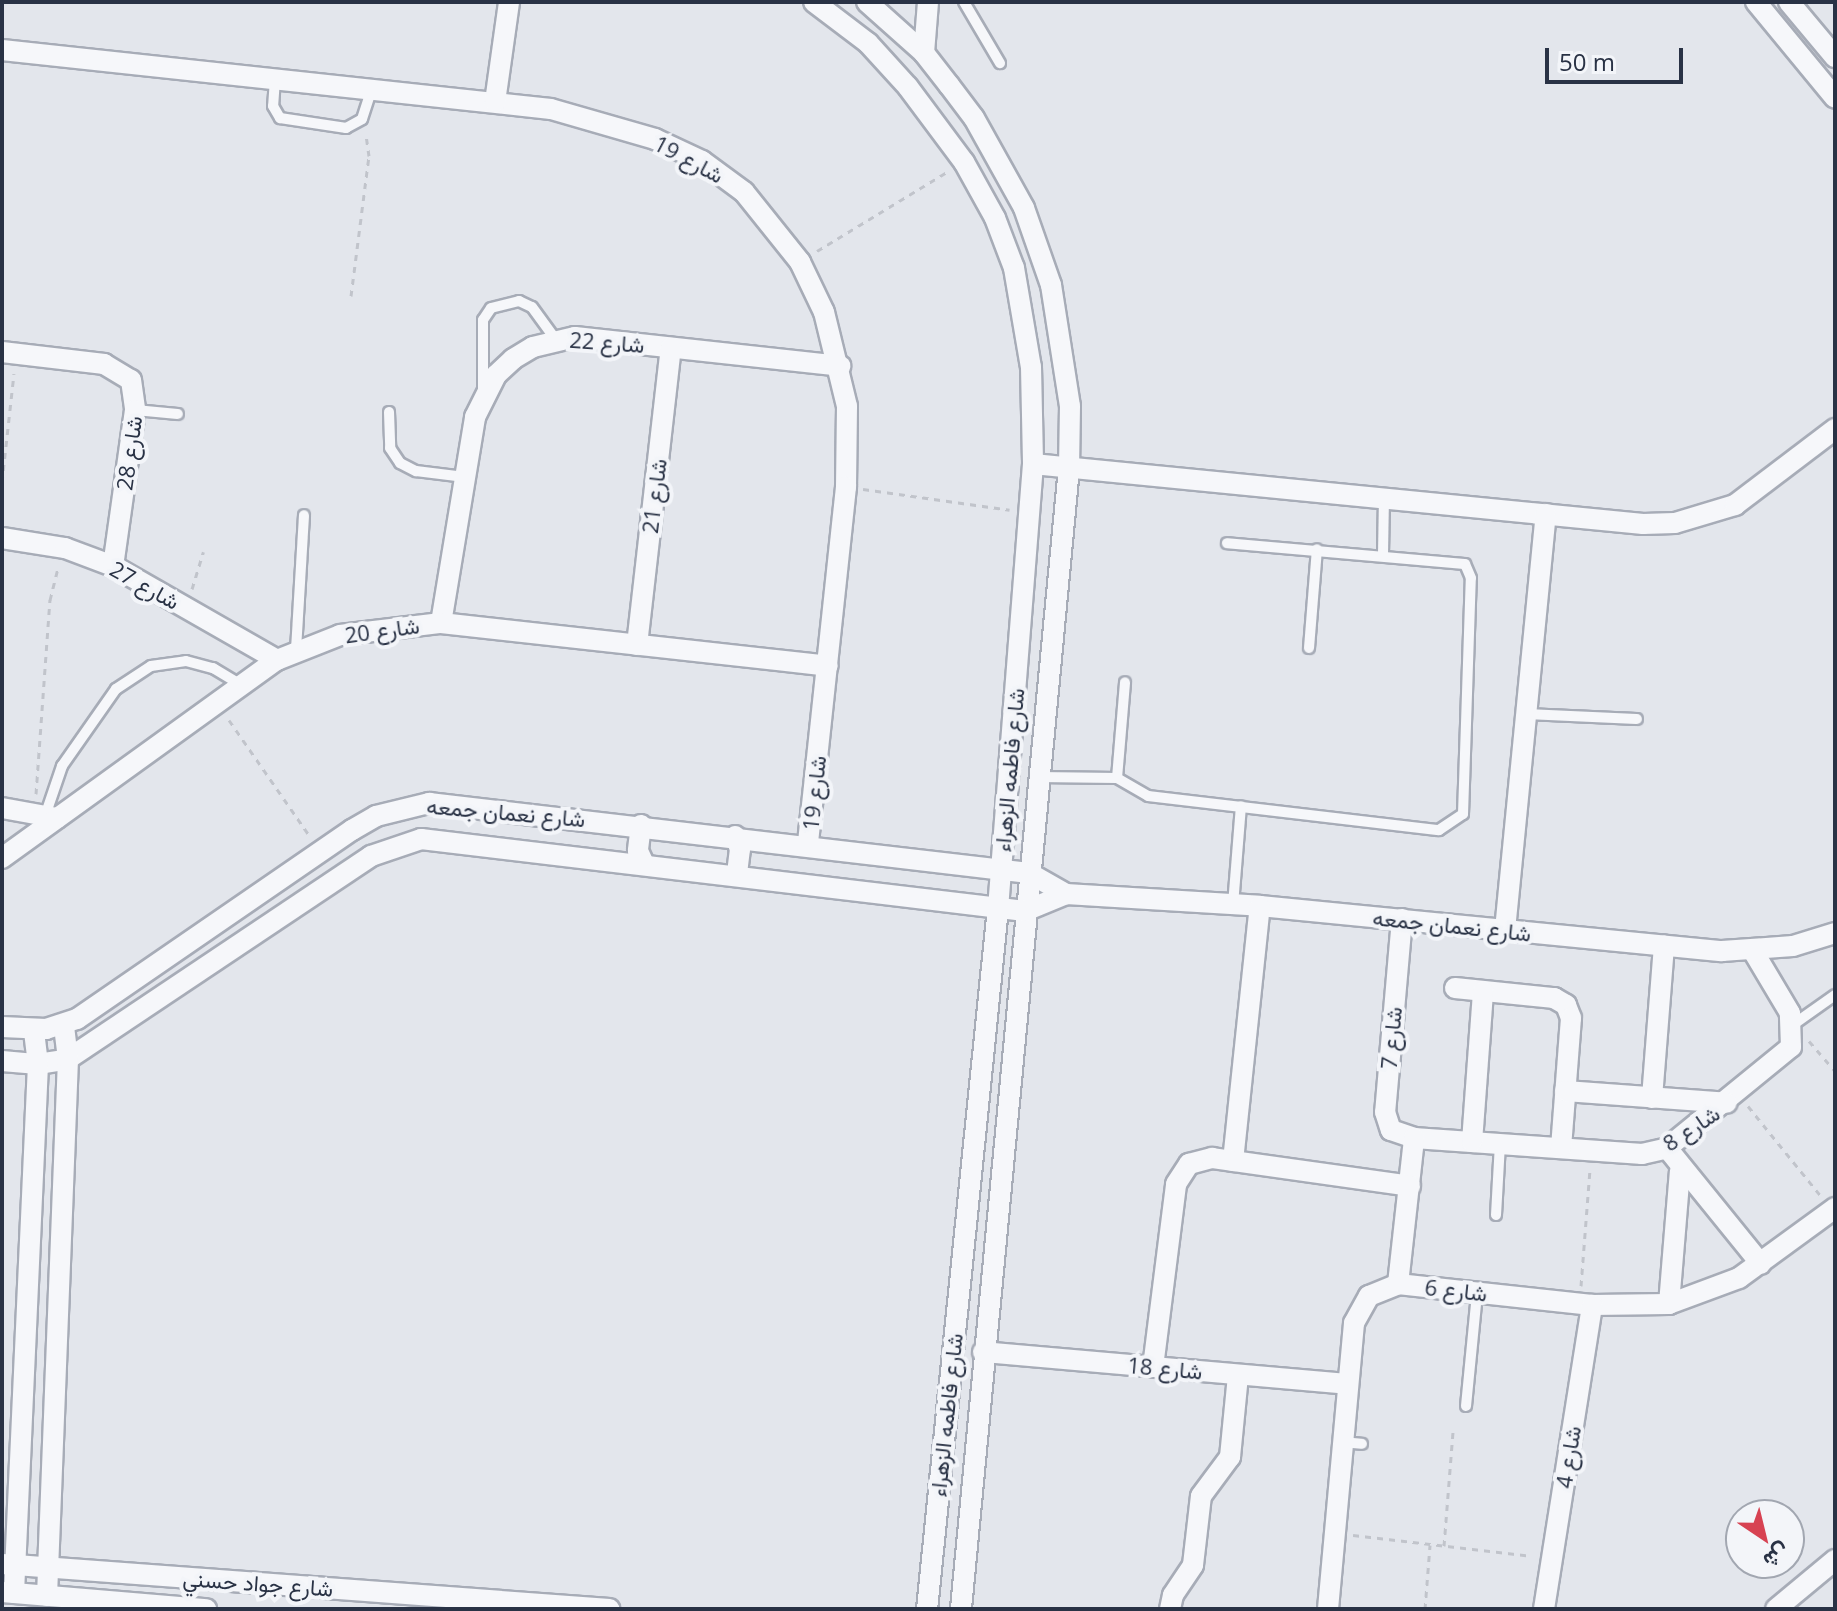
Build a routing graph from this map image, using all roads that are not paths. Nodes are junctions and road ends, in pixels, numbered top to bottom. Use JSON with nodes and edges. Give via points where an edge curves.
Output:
{"nodes":[{"id":1,"x":509,"y":2,"type":"edge"},
{"id":2,"x":814,"y":2,"type":"edge"},
{"id":3,"x":867,"y":2,"type":"edge"},
{"id":4,"x":928,"y":2,"type":"edge"},
{"id":5,"x":964,"y":2,"type":"edge"},
{"id":6,"x":1756,"y":2,"type":"edge"},
{"id":7,"x":1789,"y":2,"type":"edge"},
{"id":8,"x":2,"y":50,"type":"edge"},
{"id":9,"x":924,"y":53,"type":"junction"},
{"id":10,"x":1835,"y":57,"type":"edge"},
{"id":11,"x":1000,"y":63,"type":"dead end"},
{"id":12,"x":1828,"y":74,"type":"edge"},
{"id":13,"x":275,"y":79,"type":"junction"},
{"id":14,"x":372,"y":89,"type":"junction"},
{"id":15,"x":1835,"y":98,"type":"edge"},
{"id":16,"x":495,"y":102,"type":"junction"},
{"id":17,"x":555,"y":339,"type":"junction"},
{"id":18,"x":671,"y":348,"type":"junction"},
{"id":19,"x":9,"y":352,"type":"edge"},
{"id":20,"x":840,"y":366,"type":"junction"},
{"id":21,"x":484,"y":395,"type":"junction"},
{"id":22,"x":135,"y":410,"type":"junction"},
{"id":23,"x":389,"y":412,"type":"dead end"},
{"id":24,"x":178,"y":414,"type":"dead end"},
{"id":25,"x":1835,"y":429,"type":"edge"},
{"id":26,"x":1033,"y":464,"type":"junction"},
{"id":27,"x":1069,"y":468,"type":"junction"},
{"id":28,"x":465,"y":477,"type":"junction"},
{"id":29,"x":1384,"y":498,"type":"junction"},
{"id":30,"x":1546,"y":514,"type":"junction"},
{"id":31,"x":304,"y":515,"type":"dead end"},
{"id":32,"x":2,"y":538,"type":"edge"},
{"id":33,"x":1227,"y":543,"type":"dead end"},
{"id":34,"x":1317,"y":549,"type":"junction"},
{"id":35,"x":1383,"y":554,"type":"junction"},
{"id":36,"x":113,"y":566,"type":"junction"},
{"id":37,"x":441,"y":623,"type":"junction"},
{"id":38,"x":637,"y":645,"type":"junction"},
{"id":39,"x":1309,"y":648,"type":"dead end"},
{"id":40,"x":296,"y":650,"type":"junction"},
{"id":41,"x":277,"y":660,"type":"junction"},
{"id":42,"x":828,"y":666,"type":"junction"},
{"id":43,"x":1125,"y":682,"type":"dead end"},
{"id":44,"x":241,"y":685,"type":"junction"},
{"id":45,"x":1526,"y":714,"type":"junction"},
{"id":46,"x":1637,"y":719,"type":"dead end"},
{"id":47,"x":1038,"y":777,"type":"junction"},
{"id":48,"x":1117,"y":778,"type":"junction"},
{"id":49,"x":1241,"y":806,"type":"junction"},
{"id":50,"x":2,"y":808,"type":"edge"},
{"id":51,"x":45,"y":816,"type":"junction"},
{"id":52,"x":641,"y":825,"type":"junction"},
{"id":53,"x":735,"y":836,"type":"junction"},
{"id":54,"x":808,"y":845,"type":"junction"},
{"id":55,"x":2,"y":858,"type":"edge"},
{"id":56,"x":644,"y":864,"type":"junction"},
{"id":57,"x":1001,"y":869,"type":"junction"},
{"id":58,"x":1029,"y":873,"type":"junction"},
{"id":59,"x":737,"y":875,"type":"junction"},
{"id":60,"x":1066,"y":894,"type":"junction"},
{"id":61,"x":1233,"y":905,"type":"junction"},
{"id":62,"x":1260,"y":906,"type":"junction"},
{"id":63,"x":998,"y":908,"type":"junction"},
{"id":64,"x":1025,"y":911,"type":"junction"},
{"id":65,"x":1402,"y":919,"type":"junction"},
{"id":66,"x":1505,"y":930,"type":"junction"},
{"id":67,"x":1835,"y":933,"type":"edge"},
{"id":68,"x":1664,"y":945,"type":"junction"},
{"id":69,"x":1753,"y":951,"type":"junction"},
{"id":70,"x":1455,"y":988,"type":"dead end"},
{"id":71,"x":1483,"y":991,"type":"junction"},
{"id":72,"x":1835,"y":995,"type":"edge"},
{"id":73,"x":64,"y":1024,"type":"junction"},
{"id":74,"x":2,"y":1027,"type":"edge"},
{"id":75,"x":34,"y":1029,"type":"junction"},
{"id":76,"x":1794,"y":1030,"type":"junction"},
{"id":77,"x":68,"y":1059,"type":"junction"},
{"id":78,"x":2,"y":1061,"type":"edge"},
{"id":79,"x":38,"y":1064,"type":"junction"},
{"id":80,"x":1565,"y":1091,"type":"junction"},
{"id":81,"x":1652,"y":1098,"type":"junction"},
{"id":82,"x":1732,"y":1098,"type":"junction"},
{"id":83,"x":1414,"y":1138,"type":"junction"},
{"id":84,"x":1472,"y":1142,"type":"junction"},
{"id":85,"x":1500,"y":1144,"type":"junction"},
{"id":86,"x":1561,"y":1148,"type":"junction"},
{"id":87,"x":1667,"y":1148,"type":"junction"},
{"id":88,"x":1233,"y":1161,"type":"junction"},
{"id":89,"x":1680,"y":1171,"type":"junction"},
{"id":90,"x":1410,"y":1186,"type":"junction"},
{"id":91,"x":1834,"y":1209,"type":"edge"},
{"id":92,"x":1496,"y":1215,"type":"dead end"},
{"id":93,"x":1761,"y":1264,"type":"junction"},
{"id":94,"x":1398,"y":1284,"type":"junction"},
{"id":95,"x":1477,"y":1293,"type":"junction"},
{"id":96,"x":1586,"y":1304,"type":"junction"},
{"id":97,"x":1669,"y":1304,"type":"junction"},
{"id":98,"x":983,"y":1352,"type":"junction"},
{"id":99,"x":1153,"y":1367,"type":"junction"},
{"id":100,"x":1238,"y":1375,"type":"junction"},
{"id":101,"x":1346,"y":1384,"type":"junction"},
{"id":102,"x":1466,"y":1406,"type":"dead end"},
{"id":103,"x":1835,"y":1560,"type":"edge"},
{"id":104,"x":9,"y":1564,"type":"edge"},
{"id":105,"x":48,"y":1567,"type":"junction"},
{"id":106,"x":8,"y":1592,"type":"edge"},
{"id":107,"x":47,"y":1596,"type":"junction"},
{"id":108,"x":206,"y":1609,"type":"edge"},
{"id":109,"x":609,"y":1609,"type":"edge"},
{"id":110,"x":927,"y":1609,"type":"edge"},
{"id":111,"x":961,"y":1609,"type":"edge"},
{"id":112,"x":1170,"y":1609,"type":"edge"},
{"id":113,"x":1328,"y":1609,"type":"edge"},
{"id":114,"x":1544,"y":1609,"type":"edge"},
{"id":115,"x":1776,"y":1609,"type":"edge"}],
"edges":[{"from":1,"to":16,"type":"street"},
{"from":2,"to":26,"type":"street","name":"شارع فاطمه الزهراء","via":[[868,43],[908,87],[964,162],[995,218],[1016,280],[1031,367]]},
{"from":3,"to":9,"type":"street","name":"شارع فاطمه الزهراء"},
{"from":4,"to":9,"type":"street"},
{"from":5,"to":11,"type":"lane"},
{"from":6,"to":12,"type":"street"},
{"from":7,"to":10,"type":"street"},
{"from":8,"to":13,"type":"street","name":"شارع 19"},
{"from":9,"to":27,"type":"street","name":"شارع فاطمه الزهراء","via":[[974,118],[1024,208],[1040,250],[1064,345]]},
{"from":12,"to":15,"type":"street"},
{"from":13,"to":14,"type":"street","name":"شارع 19"},
{"from":13,"to":14,"type":"lane","via":[[273,106],[280,118],[346,128],[362,119]]},
{"from":14,"to":16,"type":"street","name":"شارع 19"},
{"from":16,"to":20,"type":"street","name":"شارع 19","via":[[604,122],[702,161],[744,192],[800,262],[824,312]]},
{"from":17,"to":18,"type":"street","name":"شارع 22"},
{"from":17,"to":21,"type":"street","name":"شارع 22","via":[[513,359]]},
{"from":17,"to":21,"type":"lane","via":[[532,307],[519,301],[491,308],[483,320]]},
{"from":18,"to":20,"type":"street","name":"شارع 22"},
{"from":18,"to":38,"type":"street","name":"شارع 21"},
{"from":19,"to":22,"type":"street","name":"شارع 28","via":[[119,369],[131,380]]},
{"from":20,"to":42,"type":"street","name":"شارع 19","via":[[848,419],[846,487]]},
{"from":21,"to":28,"type":"street","name":"شارع 22"},
{"from":22,"to":24,"type":"lane"},
{"from":22,"to":36,"type":"street","name":"شارع 28"},
{"from":23,"to":28,"type":"lane","via":[[388,439],[400,463],[416,471]]},
{"from":25,"to":30,"type":"street","via":[[1760,490],[1706,517],[1643,524]]},
{"from":26,"to":27,"type":"street"},
{"from":26,"to":57,"type":"street","name":"شارع فاطمه الزهراء"},
{"from":27,"to":29,"type":"street"},
{"from":27,"to":47,"type":"street","name":"شارع فاطمه الزهراء"},
{"from":28,"to":37,"type":"street","name":"شارع 22"},
{"from":29,"to":30,"type":"street"},
{"from":29,"to":35,"type":"lane"},
{"from":30,"to":45,"type":"street"},
{"from":31,"to":40,"type":"lane"},
{"from":32,"to":36,"type":"street","name":"شارع 27","via":[[65,548]]},
{"from":33,"to":34,"type":"lane"},
{"from":34,"to":35,"type":"lane"},
{"from":34,"to":39,"type":"lane"},
{"from":35,"to":49,"type":"lane","via":[[1457,559],[1471,578],[1463,814],[1439,830]]},
{"from":36,"to":41,"type":"street","name":"شارع 27"},
{"from":37,"to":38,"type":"street","name":"شارع 20"},
{"from":37,"to":40,"type":"street","name":"شارع 20","via":[[373,628]]},
{"from":38,"to":42,"type":"street","name":"شارع 20"},
{"from":40,"to":41,"type":"street","name":"شارع 20"},
{"from":41,"to":44,"type":"street","name":"شارع 20"},
{"from":42,"to":54,"type":"street","name":"شارع 19"},
{"from":43,"to":48,"type":"lane"},
{"from":44,"to":51,"type":"street","name":"شارع 20"},
{"from":44,"to":51,"type":"lane","via":[[213,668],[186,661],[151,666],[116,689],[62,766]]},
{"from":45,"to":46,"type":"lane"},
{"from":45,"to":66,"type":"street"},
{"from":47,"to":48,"type":"lane"},
{"from":47,"to":58,"type":"street","name":"شارع فاطمه الزهراء"},
{"from":48,"to":49,"type":"lane","via":[[1148,796]]},
{"from":49,"to":61,"type":"lane"},
{"from":50,"to":51,"type":"street"},
{"from":51,"to":55,"type":"street","name":"شارع 20"},
{"from":52,"to":53,"type":"street","name":"شارع نعمان جمعه"},
{"from":52,"to":56,"type":"street","via":[[638,851]]},
{"from":52,"to":73,"type":"street","name":"شارع نعمان جمعه","via":[[429,803],[376,816]]},
{"from":53,"to":54,"type":"street","name":"شارع نعمان جمعه"},
{"from":53,"to":59,"type":"street","via":[[740,849]]},
{"from":54,"to":57,"type":"street","name":"شارع نعمان جمعه"},
{"from":56,"to":59,"type":"street","name":"شارع نعمان جمعه"},
{"from":56,"to":77,"type":"street","name":"شارع نعمان جمعه","via":[[450,839],[394,844]]},
{"from":57,"to":58,"type":"street","name":"شارع نعمان جمعه"},
{"from":57,"to":63,"type":"street","name":"شارع فاطمه الزهراء"},
{"from":58,"to":60,"type":"street","name":"شارع نعمان جمعه"},
{"from":58,"to":64,"type":"street","name":"شارع فاطمه الزهراء"},
{"from":59,"to":63,"type":"street","name":"شارع نعمان جمعه"},
{"from":60,"to":61,"type":"street","name":"شارع نعمان جمعه"},
{"from":60,"to":64,"type":"street","name":"شارع نعمان جمعه"},
{"from":61,"to":62,"type":"street","name":"شارع نعمان جمعه"},
{"from":62,"to":65,"type":"street","name":"شارع نعمان جمعه"},
{"from":62,"to":88,"type":"street"},
{"from":63,"to":64,"type":"street","name":"شارع نعمان جمعه"},
{"from":63,"to":110,"type":"street","name":"شارع فاطمه الزهراء"},
{"from":64,"to":98,"type":"street","name":"شارع فاطمه الزهراء"},
{"from":65,"to":66,"type":"street","name":"شارع نعمان جمعه"},
{"from":65,"to":83,"type":"street","name":"شارع 7","via":[[1385,1112],[1391,1130]]},
{"from":66,"to":68,"type":"street","name":"شارع نعمان جمعه"},
{"from":67,"to":69,"type":"street","name":"شارع نعمان جمعه"},
{"from":68,"to":69,"type":"street","name":"شارع نعمان جمعه"},
{"from":68,"to":81,"type":"street"},
{"from":69,"to":76,"type":"street"},
{"from":70,"to":71,"type":"street"},
{"from":71,"to":80,"type":"street","via":[[1554,998],[1566,1005],[1571,1018]]},
{"from":71,"to":84,"type":"street"},
{"from":72,"to":76,"type":"lane"},
{"from":73,"to":75,"type":"street","name":"شارع نعمان جمعه"},
{"from":73,"to":77,"type":"street"},
{"from":74,"to":75,"type":"street","name":"شارع نعمان جمعه"},
{"from":75,"to":79,"type":"street"},
{"from":76,"to":82,"type":"street","name":"شارع 8","via":[[1785,1056]]},
{"from":77,"to":79,"type":"street","name":"شارع نعمان جمعه"},
{"from":77,"to":105,"type":"street"},
{"from":78,"to":79,"type":"street","name":"شارع نعمان جمعه"},
{"from":79,"to":104,"type":"street"},
{"from":80,"to":81,"type":"street"},
{"from":80,"to":86,"type":"street"},
{"from":81,"to":82,"type":"street"},
{"from":82,"to":87,"type":"street","name":"شارع 8"},
{"from":83,"to":84,"type":"street","name":"شارع 8"},
{"from":83,"to":90,"type":"street"},
{"from":84,"to":85,"type":"street","name":"شارع 8"},
{"from":85,"to":86,"type":"street","name":"شارع 8"},
{"from":85,"to":92,"type":"lane"},
{"from":86,"to":87,"type":"street","name":"شارع 8","via":[[1642,1154]]},
{"from":87,"to":89,"type":"street"},
{"from":88,"to":90,"type":"street"},
{"from":88,"to":99,"type":"street","via":[[1200,1159],[1189,1164],[1176,1184]]},
{"from":89,"to":93,"type":"street"},
{"from":89,"to":97,"type":"street"},
{"from":90,"to":94,"type":"street"},
{"from":91,"to":93,"type":"street","name":"شارع 6"},
{"from":93,"to":97,"type":"street","name":"شارع 6","via":[[1717,1290]]},
{"from":94,"to":95,"type":"street","name":"شارع 6"},
{"from":94,"to":101,"type":"street","name":"شارع 6","via":[[1369,1296],[1359,1308]]},
{"from":95,"to":96,"type":"street","name":"شارع 6"},
{"from":95,"to":102,"type":"lane"},
{"from":96,"to":97,"type":"street","name":"شارع 6"},
{"from":96,"to":114,"type":"street","name":"شارع 4"},
{"from":98,"to":99,"type":"street","name":"شارع 18"},
{"from":98,"to":111,"type":"street","name":"شارع فاطمه الزهراء"},
{"from":99,"to":100,"type":"street","name":"شارع 18"},
{"from":100,"to":101,"type":"street","name":"شارع 18"},
{"from":100,"to":112,"type":"street","via":[[1230,1457],[1201,1496],[1193,1565]]},
{"from":101,"to":113,"type":"street","name":"شارع 6","via":[[1352,1443]]},
{"from":103,"to":115,"type":"street"},
{"from":104,"to":105,"type":"street","name":"شارع جواد حسني"},
{"from":104,"to":106,"type":"street"},
{"from":105,"to":107,"type":"street"},
{"from":105,"to":109,"type":"street","name":"شارع جواد حسني"},
{"from":106,"to":107,"type":"street","name":"شارع جواد حسني"},
{"from":107,"to":108,"type":"street","name":"شارع جواد حسني"}]}
